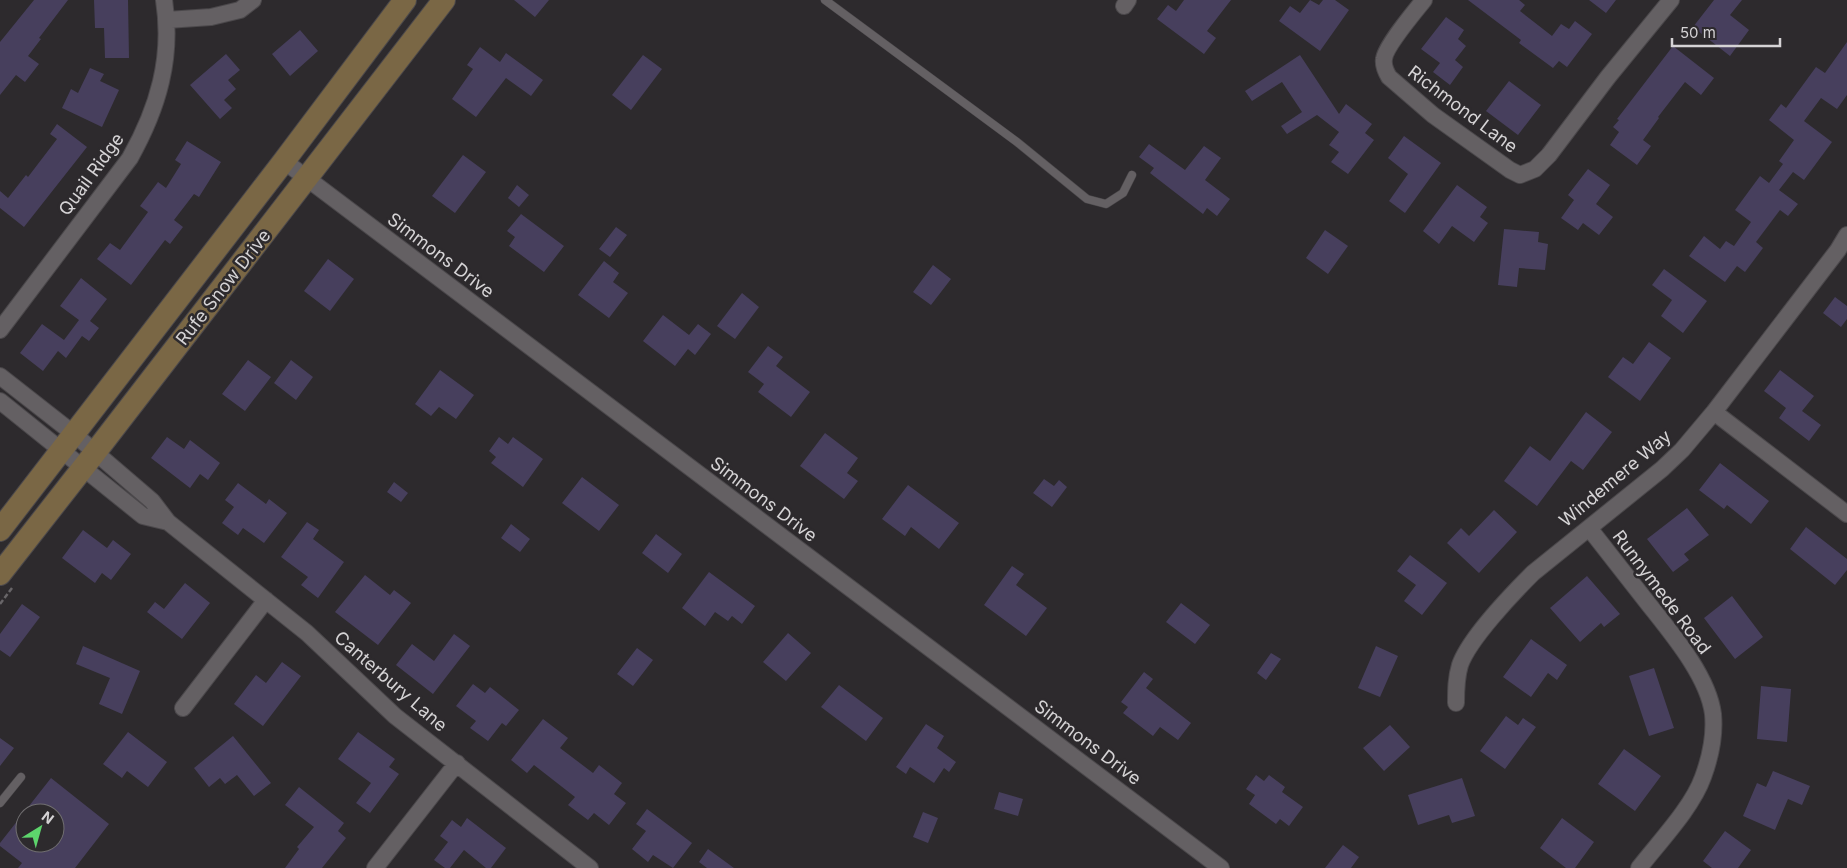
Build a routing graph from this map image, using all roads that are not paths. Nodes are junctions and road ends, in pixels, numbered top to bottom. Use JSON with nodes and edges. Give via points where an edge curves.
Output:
{"nodes":[{"id":1,"x":164,"y":0,"type":"edge"},
{"id":2,"x":253,"y":0,"type":"edge"},
{"id":3,"x":405,"y":0,"type":"edge"},
{"id":4,"x":444,"y":0,"type":"edge"},
{"id":5,"x":826,"y":0,"type":"edge"},
{"id":6,"x":1424,"y":0,"type":"edge"},
{"id":7,"x":1671,"y":0,"type":"edge"},
{"id":8,"x":167,"y":20,"type":"junction"},
{"id":9,"x":284,"y":161,"type":"junction"},
{"id":10,"x":1132,"y":175,"type":"dead end"},
{"id":11,"x":307,"y":178,"type":"junction"},
{"id":12,"x":1847,"y":235,"type":"edge"},
{"id":13,"x":0,"y":330,"type":"edge"},
{"id":14,"x":0,"y":376,"type":"edge"},
{"id":15,"x":0,"y":401,"type":"edge"},
{"id":16,"x":1714,"y":412,"type":"junction"},
{"id":17,"x":79,"y":451,"type":"junction"},
{"id":18,"x":1847,"y":514,"type":"edge"},
{"id":19,"x":1589,"y":528,"type":"junction"},
{"id":20,"x":0,"y":530,"type":"edge"},
{"id":21,"x":0,"y":574,"type":"edge"},
{"id":22,"x":266,"y":600,"type":"junction"},
{"id":23,"x":1456,"y":703,"type":"dead end"},
{"id":24,"x":183,"y":708,"type":"dead end"},
{"id":25,"x":457,"y":764,"type":"junction"},
{"id":26,"x":21,"y":777,"type":"dead end"},
{"id":27,"x":0,"y":803,"type":"edge"},
{"id":28,"x":1645,"y":866,"type":"edge"},
{"id":29,"x":375,"y":868,"type":"edge"},
{"id":30,"x":590,"y":868,"type":"edge"},
{"id":31,"x":1221,"y":868,"type":"edge"}],
"edges":[{"from":1,"to":8,"type":"street","name":"Quail Ridge"},
{"from":2,"to":8,"type":"street","via":[[240,10]]},
{"from":3,"to":9,"type":"main road","name":"Rufe Snow Drive"},
{"from":4,"to":11,"type":"main road","name":"Rufe Snow Drive"},
{"from":5,"to":10,"type":"lane","via":[[1009,136],[1087,199],[1106,204],[1123,193]]},
{"from":6,"to":7,"type":"street","name":"Richmond Lane","via":[[1390,47],[1384,58],[1385,70],[1433,115],[1520,175],[1535,169],[1549,155]]},
{"from":8,"to":13,"type":"street","name":"Quail Ridge","via":[[164,73],[145,132],[130,158]]},
{"from":9,"to":11,"type":"street","name":"Simmons Drive"},
{"from":9,"to":17,"type":"main road","name":"Rufe Snow Drive"},
{"from":11,"to":17,"type":"main road","name":"Rufe Snow Drive"},
{"from":11,"to":31,"type":"street","name":"Simmons Drive"},
{"from":12,"to":16,"type":"street","name":"Windemere Way"},
{"from":14,"to":17,"type":"street"},
{"from":15,"to":17,"type":"street"},
{"from":16,"to":18,"type":"street"},
{"from":16,"to":19,"type":"street","name":"Windemere Way","via":[[1662,470]]},
{"from":17,"to":20,"type":"main road","name":"Rufe Snow Drive"},
{"from":17,"to":21,"type":"main road","name":"Rufe Snow Drive"},
{"from":17,"to":22,"type":"street","name":"Canterbury Lane","via":[[143,516],[168,522]]},
{"from":19,"to":23,"type":"street","name":"Windemere Way","via":[[1533,573],[1472,643],[1461,663],[1456,682]]},
{"from":19,"to":28,"type":"street","name":"Runnymede Road","via":[[1693,664],[1713,713],[1714,735],[1702,778],[1687,806]]},
{"from":22,"to":24,"type":"street"},
{"from":22,"to":25,"type":"street","name":"Canterbury Lane","via":[[307,632],[395,716]]},
{"from":25,"to":29,"type":"street"},
{"from":25,"to":30,"type":"street","name":"Canterbury Lane"},
{"from":26,"to":27,"type":"lane"}]}
